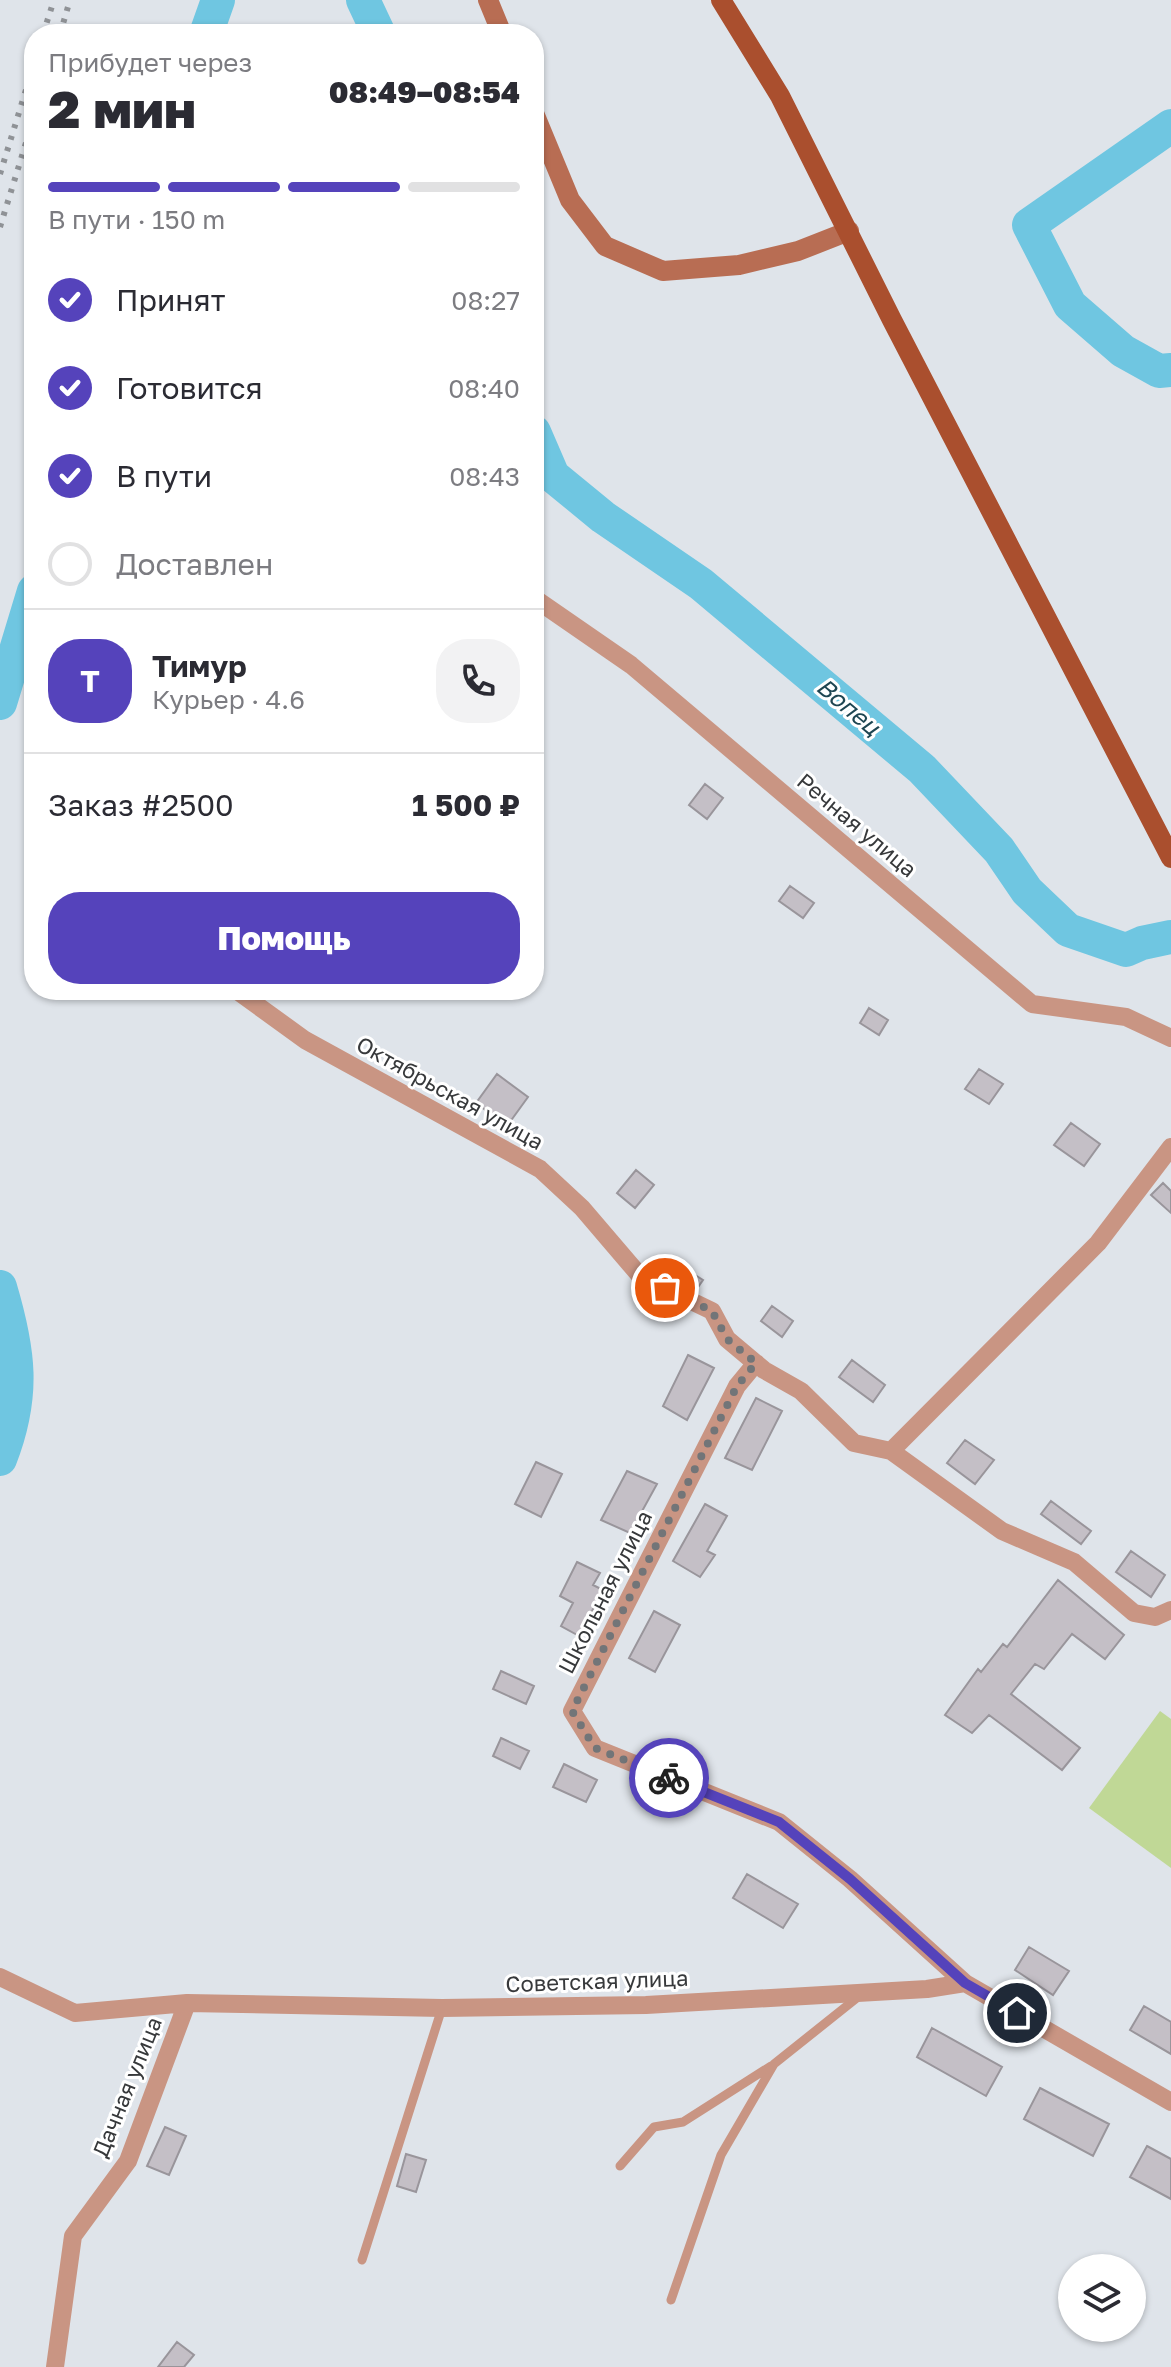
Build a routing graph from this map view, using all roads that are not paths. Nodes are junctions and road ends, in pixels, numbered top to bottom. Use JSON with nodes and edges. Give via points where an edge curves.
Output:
{"nodes":[{"id":1,"x":488,"y":0,"type":"edge"},
{"id":2,"x":721,"y":0,"type":"edge"},
{"id":3,"x":498,"y":24,"type":"edge"},
{"id":4,"x":544,"y":137,"type":"edge"},
{"id":5,"x":849,"y":231,"type":"junction"},
{"id":6,"x":544,"y":605,"type":"edge"},
{"id":7,"x":1169,"y":855,"type":"edge"},
{"id":8,"x":250,"y":1000,"type":"edge"},
{"id":9,"x":1171,"y":1038,"type":"edge"},
{"id":10,"x":1171,"y":1147,"type":"edge"},
{"id":11,"x":756,"y":1363,"type":"junction"},
{"id":12,"x":891,"y":1451,"type":"junction"},
{"id":13,"x":1171,"y":1610,"type":"edge"},
{"id":14,"x":0,"y":1977,"type":"edge"},
{"id":15,"x":965,"y":1983,"type":"junction"},
{"id":16,"x":864,"y":1992,"type":"junction"},
{"id":17,"x":187,"y":2003,"type":"junction"},
{"id":18,"x":442,"y":2008,"type":"junction"},
{"id":19,"x":774,"y":2064,"type":"junction"},
{"id":20,"x":1171,"y":2102,"type":"edge"},
{"id":21,"x":620,"y":2166,"type":"dead end"},
{"id":22,"x":362,"y":2260,"type":"dead end"},
{"id":23,"x":671,"y":2300,"type":"dead end"},
{"id":24,"x":55,"y":2367,"type":"edge"}],
"edges":[{"from":1,"to":3,"type":"street"},
{"from":2,"to":5,"type":"main road","via":[[780,96]]},
{"from":4,"to":5,"type":"street","via":[[570,200],[605,246],[663,271],[739,265],[798,251]]},
{"from":5,"to":7,"type":"main road"},
{"from":6,"to":9,"type":"street","name":"Речная улица","via":[[631,665],[1032,1004],[1126,1017]]},
{"from":8,"to":11,"type":"street","name":"Октябрьская улица","via":[[305,1040],[540,1169],[582,1208],[641,1277],[712,1311],[727,1339]]},
{"from":10,"to":12,"type":"street","via":[[1098,1243]]},
{"from":11,"to":12,"type":"street","name":"Октябрьская улица","via":[[801,1391],[854,1443]]},
{"from":11,"to":15,"type":"street","name":"Школьная улица","via":[[737,1386],[572,1711],[595,1748],[779,1822]]},
{"from":12,"to":13,"type":"street","name":"Октябрьская улица","via":[[1002,1531],[1074,1562],[1134,1613],[1155,1617]]},
{"from":14,"to":17,"type":"street","name":"Советская улица","via":[[75,2013]]},
{"from":15,"to":16,"type":"street","name":"Советская улица"},
{"from":15,"to":20,"type":"street"},
{"from":16,"to":18,"type":"street","name":"Советская улица","via":[[646,2005]]},
{"from":16,"to":19,"type":"lane"},
{"from":17,"to":18,"type":"street","name":"Советская улица"},
{"from":17,"to":24,"type":"street","name":"Дачная улица","via":[[128,2161],[73,2236]]},
{"from":18,"to":22,"type":"lane"},
{"from":19,"to":21,"type":"lane","via":[[683,2122],[654,2127]]},
{"from":19,"to":23,"type":"lane","via":[[721,2155]]}]}
